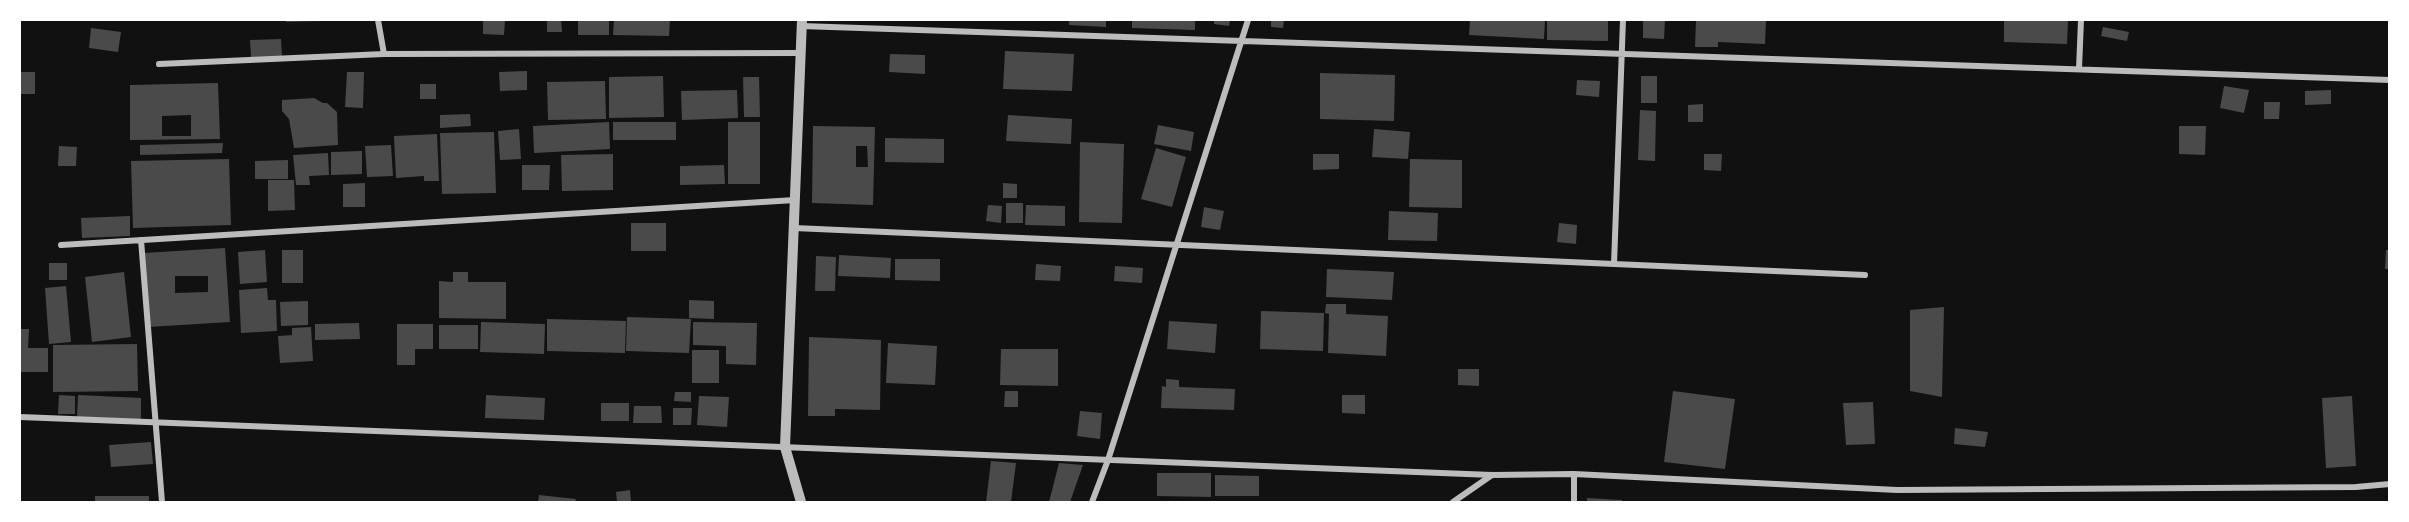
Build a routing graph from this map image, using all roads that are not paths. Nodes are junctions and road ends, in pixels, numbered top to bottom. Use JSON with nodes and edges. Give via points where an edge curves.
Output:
{"nodes":[{"id":1,"x":378,"y":20,"type":"edge"},
{"id":2,"x":1248,"y":20,"type":"edge"},
{"id":3,"x":1623,"y":20,"type":"edge"},
{"id":4,"x":2081,"y":20,"type":"edge"},
{"id":5,"x":802,"y":23,"type":"edge"},
{"id":6,"x":1241,"y":41,"type":"junction"},
{"id":7,"x":801,"y":52,"type":"junction"},
{"id":8,"x":384,"y":54,"type":"junction"},
{"id":9,"x":1622,"y":54,"type":"junction"},
{"id":10,"x":159,"y":64,"type":"dead end"},
{"id":11,"x":2079,"y":69,"type":"junction"},
{"id":12,"x":2390,"y":80,"type":"edge"},
{"id":13,"x":795,"y":200,"type":"junction"},
{"id":14,"x":794,"y":228,"type":"junction"},
{"id":15,"x":141,"y":240,"type":"junction"},
{"id":16,"x":61,"y":244,"type":"dead end"},
{"id":17,"x":1176,"y":245,"type":"junction"},
{"id":18,"x":1614,"y":264,"type":"junction"},
{"id":19,"x":1865,"y":275,"type":"dead end"},
{"id":20,"x":20,"y":417,"type":"edge"},
{"id":21,"x":156,"y":422,"type":"junction"},
{"id":22,"x":785,"y":447,"type":"junction"},
{"id":23,"x":1108,"y":460,"type":"junction"},
{"id":24,"x":1574,"y":474,"type":"junction"},
{"id":25,"x":1492,"y":475,"type":"junction"},
{"id":26,"x":2390,"y":484,"type":"edge"},
{"id":27,"x":162,"y":502,"type":"edge"},
{"id":28,"x":801,"y":502,"type":"edge"},
{"id":29,"x":1092,"y":502,"type":"edge"},
{"id":30,"x":1453,"y":502,"type":"edge"},
{"id":31,"x":1574,"y":502,"type":"edge"}],
"edges":[{"from":1,"to":8,"type":"street"},
{"from":2,"to":6,"type":"street"},
{"from":3,"to":9,"type":"street"},
{"from":4,"to":11,"type":"street"},
{"from":5,"to":6,"type":"street"},
{"from":5,"to":7,"type":"street"},
{"from":6,"to":9,"type":"street"},
{"from":6,"to":17,"type":"street"},
{"from":7,"to":8,"type":"street"},
{"from":7,"to":13,"type":"street"},
{"from":8,"to":10,"type":"street"},
{"from":9,"to":11,"type":"street"},
{"from":9,"to":18,"type":"street"},
{"from":11,"to":12,"type":"street"},
{"from":13,"to":14,"type":"street"},
{"from":13,"to":15,"type":"street"},
{"from":14,"to":17,"type":"street"},
{"from":14,"to":22,"type":"street"},
{"from":15,"to":16,"type":"street"},
{"from":15,"to":21,"type":"street"},
{"from":17,"to":18,"type":"street"},
{"from":17,"to":23,"type":"street"},
{"from":18,"to":19,"type":"street"},
{"from":20,"to":21,"type":"street"},
{"from":21,"to":22,"type":"street"},
{"from":21,"to":27,"type":"street"},
{"from":22,"to":23,"type":"street"},
{"from":22,"to":28,"type":"street"},
{"from":23,"to":25,"type":"street"},
{"from":23,"to":29,"type":"street"},
{"from":24,"to":25,"type":"street"},
{"from":24,"to":26,"type":"street","via":[[1898,490]]},
{"from":24,"to":31,"type":"street"},
{"from":25,"to":30,"type":"street"}]}
